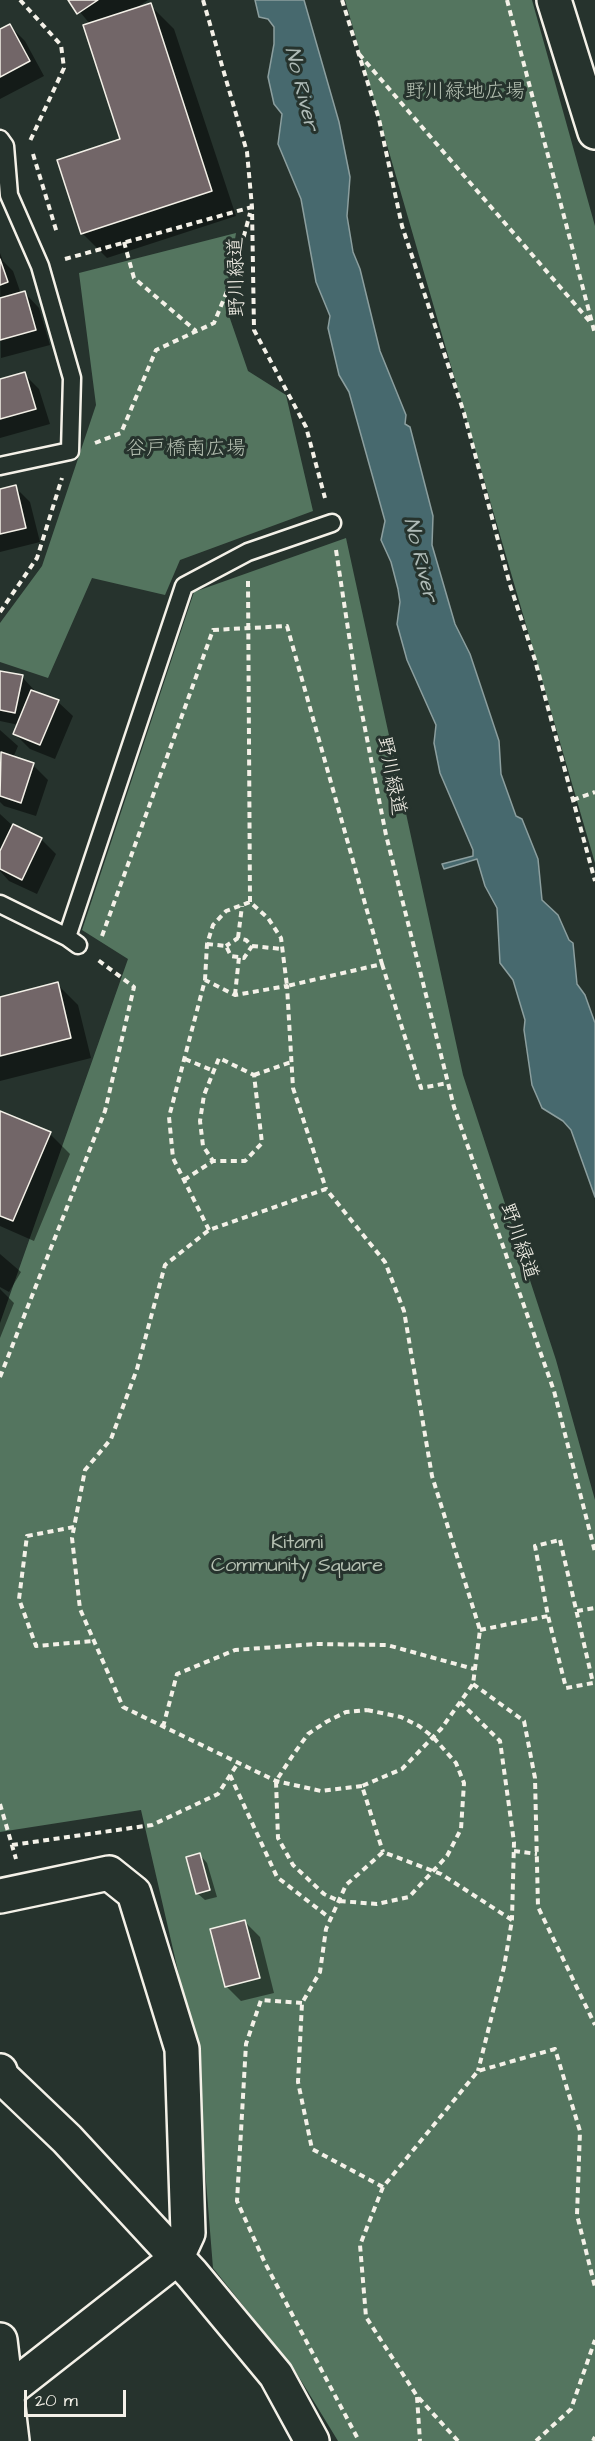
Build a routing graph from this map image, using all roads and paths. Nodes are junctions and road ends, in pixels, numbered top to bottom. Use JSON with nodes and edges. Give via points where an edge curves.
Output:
{"nodes":[{"id":1,"x":203,"y":0,"type":"edge"},
{"id":2,"x":342,"y":0,"type":"edge"},
{"id":3,"x":507,"y":0,"type":"edge"},
{"id":4,"x":554,"y":0,"type":"edge"},
{"id":5,"x":358,"y":53,"type":"junction"},
{"id":6,"x":595,"y":132,"type":"edge"},
{"id":7,"x":0,"y":139,"type":"edge"},
{"id":8,"x":5,"y":197,"type":"edge"},
{"id":9,"x":252,"y":207,"type":"junction"},
{"id":10,"x":124,"y":242,"type":"junction"},
{"id":11,"x":40,"y":266,"type":"junction"},
{"id":12,"x":592,"y":324,"type":"junction"},
{"id":13,"x":196,"y":331,"type":"junction"},
{"id":14,"x":595,"y":334,"type":"edge"},
{"id":15,"x":70,"y":451,"type":"junction"},
{"id":16,"x":0,"y":466,"type":"edge"},
{"id":17,"x":332,"y":523,"type":"junction"},
{"id":18,"x":248,"y":615,"type":"dead end"},
{"id":19,"x":248,"y":628,"type":"junction"},
{"id":20,"x":595,"y":792,"type":"edge"},
{"id":21,"x":573,"y":800,"type":"junction"},
{"id":22,"x":595,"y":881,"type":"edge"},
{"id":23,"x":250,"y":902,"type":"junction"},
{"id":24,"x":0,"y":904,"type":"edge"},
{"id":25,"x":242,"y":906,"type":"junction"},
{"id":26,"x":238,"y":938,"type":"junction"},
{"id":27,"x":73,"y":941,"type":"junction"},
{"id":28,"x":207,"y":944,"type":"junction"},
{"id":29,"x":226,"y":946,"type":"junction"},
{"id":30,"x":252,"y":946,"type":"junction"},
{"id":31,"x":282,"y":949,"type":"junction"},
{"id":32,"x":238,"y":957,"type":"junction"},
{"id":33,"x":94,"y":958,"type":"junction"},
{"id":34,"x":382,"y":964,"type":"junction"},
{"id":35,"x":205,"y":980,"type":"junction"},
{"id":36,"x":287,"y":987,"type":"junction"},
{"id":37,"x":235,"y":995,"type":"junction"},
{"id":38,"x":185,"y":1059,"type":"junction"},
{"id":39,"x":291,"y":1062,"type":"junction"},
{"id":40,"x":214,"y":1071,"type":"junction"},
{"id":41,"x":254,"y":1075,"type":"junction"},
{"id":42,"x":448,"y":1083,"type":"junction"},
{"id":43,"x":213,"y":1161,"type":"junction"},
{"id":44,"x":184,"y":1180,"type":"junction"},
{"id":45,"x":326,"y":1189,"type":"junction"},
{"id":46,"x":209,"y":1230,"type":"junction"},
{"id":47,"x":0,"y":1377,"type":"edge"},
{"id":48,"x":74,"y":1527,"type":"junction"},
{"id":49,"x":595,"y":1552,"type":"edge"},
{"id":50,"x":595,"y":1608,"type":"edge"},
{"id":51,"x":578,"y":1611,"type":"junction"},
{"id":52,"x":548,"y":1616,"type":"junction"},
{"id":53,"x":480,"y":1630,"type":"junction"},
{"id":54,"x":93,"y":1641,"type":"junction"},
{"id":55,"x":474,"y":1669,"type":"junction"},
{"id":56,"x":473,"y":1684,"type":"junction"},
{"id":57,"x":460,"y":1702,"type":"junction"},
{"id":58,"x":163,"y":1727,"type":"junction"},
{"id":59,"x":433,"y":1737,"type":"junction"},
{"id":60,"x":238,"y":1763,"type":"junction"},
{"id":61,"x":230,"y":1775,"type":"junction"},
{"id":62,"x":276,"y":1781,"type":"junction"},
{"id":63,"x":362,"y":1786,"type":"junction"},
{"id":64,"x":0,"y":1804,"type":"edge"},
{"id":65,"x":12,"y":1845,"type":"junction"},
{"id":66,"x":514,"y":1851,"type":"junction"},
{"id":67,"x":384,"y":1852,"type":"junction"},
{"id":68,"x":537,"y":1854,"type":"junction"},
{"id":69,"x":434,"y":1871,"type":"junction"},
{"id":70,"x":13,"y":1894,"type":"edge"},
{"id":71,"x":339,"y":1901,"type":"junction"},
{"id":72,"x":331,"y":1919,"type":"junction"},
{"id":73,"x":512,"y":1920,"type":"junction"},
{"id":74,"x":302,"y":2003,"type":"junction"},
{"id":75,"x":595,"y":2025,"type":"edge"},
{"id":76,"x":478,"y":2072,"type":"junction"},
{"id":77,"x":1,"y":2077,"type":"edge"},
{"id":78,"x":383,"y":2187,"type":"junction"},
{"id":79,"x":176,"y":2259,"type":"junction"},
{"id":80,"x":595,"y":2287,"type":"edge"},
{"id":81,"x":0,"y":2340,"type":"edge"},
{"id":82,"x":595,"y":2340,"type":"edge"},
{"id":83,"x":3,"y":2395,"type":"edge"},
{"id":84,"x":417,"y":2396,"type":"junction"},
{"id":85,"x":12,"y":2441,"type":"edge"},
{"id":86,"x":312,"y":2441,"type":"edge"},
{"id":87,"x":359,"y":2441,"type":"edge"},
{"id":88,"x":420,"y":2441,"type":"edge"},
{"id":89,"x":458,"y":2441,"type":"edge"},
{"id":90,"x":536,"y":2441,"type":"edge"}],
"edges":[{"from":1,"to":9,"type":"path","name":"野川緑道","via":[[247,152]]},
{"from":2,"to":5,"type":"path"},
{"from":3,"to":12,"type":"path"},
{"from":4,"to":6,"type":"street"},
{"from":5,"to":12,"type":"path"},
{"from":5,"to":21,"type":"path","via":[[379,119],[402,226],[464,413]]},
{"from":7,"to":8,"type":"lane","via":[[5,146]]},
{"from":8,"to":11,"type":"lane"},
{"from":9,"to":10,"type":"path"},
{"from":9,"to":13,"type":"path","via":[[234,274],[214,322]]},
{"from":9,"to":17,"type":"path","name":"野川緑道","via":[[254,330],[306,428]]},
{"from":10,"to":11,"type":"path"},
{"from":10,"to":13,"type":"path","via":[[134,278]]},
{"from":11,"to":15,"type":"lane","via":[[72,378]]},
{"from":12,"to":14,"type":"path"},
{"from":13,"to":15,"type":"path","via":[[156,350],[121,433]]},
{"from":15,"to":16,"type":"lane"},
{"from":17,"to":27,"type":"lane","via":[[248,552],[184,586]]},
{"from":17,"to":42,"type":"path","name":"野川緑道","via":[[357,688],[386,835]]},
{"from":18,"to":19,"type":"path"},
{"from":19,"to":23,"type":"path"},
{"from":19,"to":33,"type":"path","via":[[213,630]]},
{"from":19,"to":34,"type":"path","via":[[287,626]]},
{"from":20,"to":21,"type":"path"},
{"from":21,"to":22,"type":"path"},
{"from":23,"to":25,"type":"path"},
{"from":23,"to":31,"type":"path","via":[[268,918],[281,938]]},
{"from":24,"to":27,"type":"lane"},
{"from":25,"to":26,"type":"path"},
{"from":25,"to":28,"type":"path","via":[[226,911],[213,925]]},
{"from":26,"to":29,"type":"path"},
{"from":26,"to":30,"type":"path"},
{"from":27,"to":33,"type":"path"},
{"from":28,"to":29,"type":"path"},
{"from":28,"to":35,"type":"path"},
{"from":29,"to":32,"type":"path","via":[[231,956]]},
{"from":30,"to":31,"type":"path"},
{"from":30,"to":32,"type":"path","via":[[248,955]]},
{"from":31,"to":36,"type":"path"},
{"from":32,"to":37,"type":"path"},
{"from":33,"to":47,"type":"path","via":[[134,987],[105,1111]]},
{"from":34,"to":36,"type":"path"},
{"from":34,"to":42,"type":"path","via":[[421,1088]]},
{"from":35,"to":37,"type":"path"},
{"from":35,"to":38,"type":"path"},
{"from":36,"to":37,"type":"path"},
{"from":36,"to":39,"type":"path"},
{"from":38,"to":40,"type":"path"},
{"from":38,"to":44,"type":"path","via":[[169,1117],[173,1158]]},
{"from":39,"to":41,"type":"path"},
{"from":39,"to":45,"type":"path","via":[[293,1088]]},
{"from":40,"to":41,"type":"path","via":[[219,1058]]},
{"from":40,"to":43,"type":"path","via":[[204,1095],[200,1121],[203,1146]]},
{"from":41,"to":43,"type":"path","via":[[262,1143],[245,1161]]},
{"from":42,"to":49,"type":"path","name":"野川緑道","via":[[554,1391]]},
{"from":43,"to":44,"type":"path"},
{"from":44,"to":46,"type":"path"},
{"from":45,"to":46,"type":"path"},
{"from":45,"to":53,"type":"path","via":[[386,1262],[404,1311],[432,1476]]},
{"from":46,"to":48,"type":"path","via":[[165,1265],[137,1369],[111,1439],[85,1470]]},
{"from":48,"to":54,"type":"path","via":[[80,1609]]},
{"from":48,"to":54,"type":"path","via":[[27,1536],[19,1599],[36,1646]]},
{"from":50,"to":51,"type":"path"},
{"from":51,"to":52,"type":"path","via":[[560,1540],[535,1546]]},
{"from":51,"to":52,"type":"path","via":[[593,1683],[566,1688]]},
{"from":52,"to":53,"type":"path"},
{"from":53,"to":55,"type":"path"},
{"from":54,"to":58,"type":"path","via":[[123,1707]]},
{"from":55,"to":56,"type":"path"},
{"from":55,"to":58,"type":"path","via":[[387,1645],[316,1644],[235,1650],[177,1674]]},
{"from":56,"to":57,"type":"path"},
{"from":56,"to":68,"type":"path","via":[[524,1721],[535,1778]]},
{"from":57,"to":59,"type":"path"},
{"from":57,"to":66,"type":"path","via":[[500,1741]]},
{"from":58,"to":60,"type":"path"},
{"from":59,"to":62,"type":"path","via":[[401,1717],[367,1710],[346,1712],[308,1734]]},
{"from":59,"to":63,"type":"path","via":[[402,1769]]},
{"from":59,"to":69,"type":"path","via":[[456,1763],[464,1783],[461,1829]]},
{"from":60,"to":61,"type":"path"},
{"from":60,"to":62,"type":"path"},
{"from":61,"to":65,"type":"path","via":[[218,1794],[152,1825]]},
{"from":61,"to":72,"type":"path","via":[[277,1877]]},
{"from":62,"to":63,"type":"path","via":[[321,1791]]},
{"from":62,"to":71,"type":"path","via":[[278,1838],[293,1865],[324,1894]]},
{"from":63,"to":67,"type":"path"},
{"from":64,"to":65,"type":"path"},
{"from":65,"to":70,"type":"path"},
{"from":66,"to":68,"type":"path"},
{"from":66,"to":73,"type":"path"},
{"from":67,"to":69,"type":"path"},
{"from":67,"to":71,"type":"path","via":[[346,1885]]},
{"from":68,"to":75,"type":"path","via":[[538,1907]]},
{"from":69,"to":71,"type":"path","via":[[409,1898],[377,1904]]},
{"from":69,"to":73,"type":"path"},
{"from":70,"to":79,"type":"street","via":[[109,1873],[134,1893],[182,2049],[188,2233]]},
{"from":71,"to":72,"type":"path"},
{"from":72,"to":74,"type":"path","via":[[320,1972]]},
{"from":73,"to":76,"type":"path"},
{"from":74,"to":78,"type":"path","via":[[298,2082],[312,2149]]},
{"from":74,"to":87,"type":"path","via":[[261,2000],[253,2022],[246,2044],[237,2201],[265,2264]]},
{"from":76,"to":78,"type":"path"},
{"from":76,"to":80,"type":"path","via":[[555,2049],[580,2131],[577,2215]]},
{"from":77,"to":79,"type":"street","via":[[75,2147]]},
{"from":78,"to":84,"type":"path","via":[[360,2245],[366,2317]]},
{"from":79,"to":83,"type":"street"},
{"from":79,"to":86,"type":"street","via":[[276,2375]]},
{"from":81,"to":83,"type":"street"},
{"from":82,"to":90,"type":"path","via":[[571,2409]]},
{"from":83,"to":85,"type":"street"},
{"from":84,"to":88,"type":"path"},
{"from":84,"to":89,"type":"path"}]}
